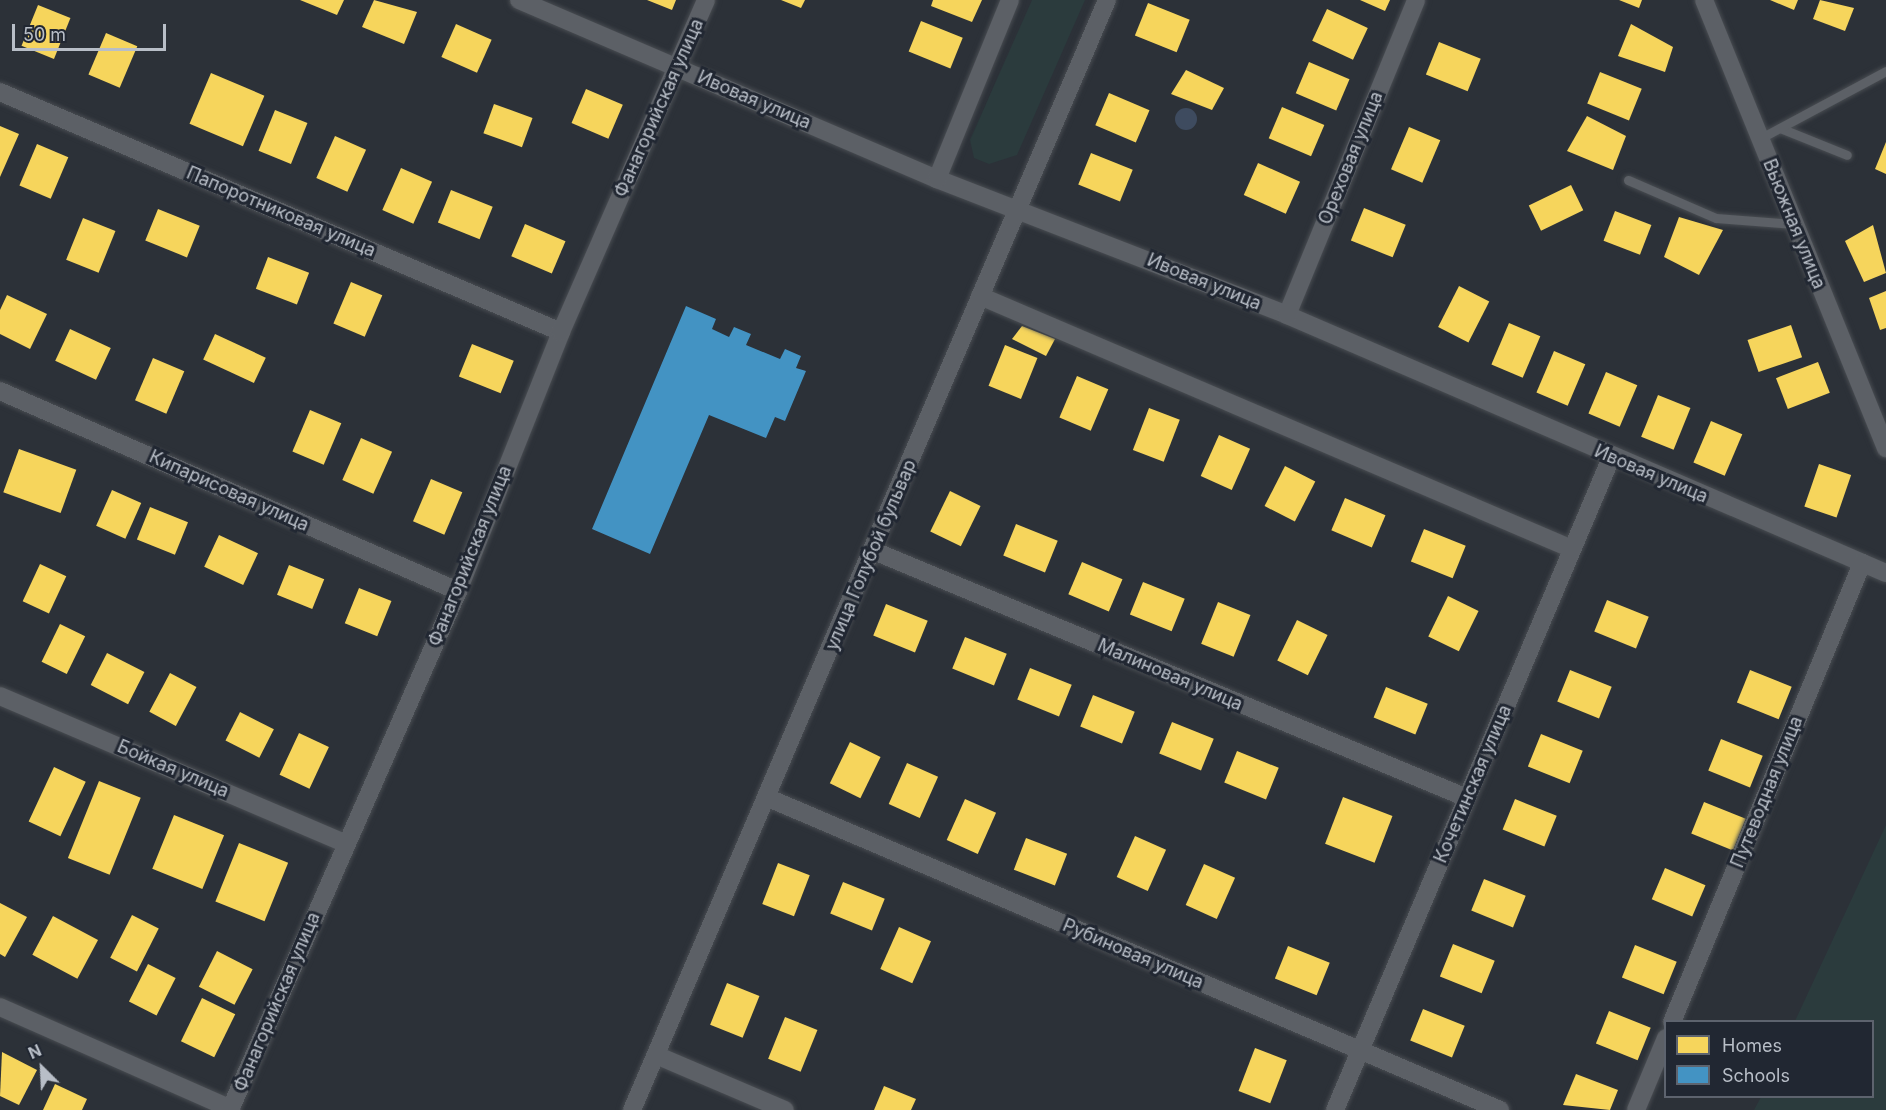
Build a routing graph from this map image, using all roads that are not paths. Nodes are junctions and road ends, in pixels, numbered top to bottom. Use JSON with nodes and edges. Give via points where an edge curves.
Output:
{"nodes":[{"id":1,"x":519,"y":0,"type":"edge"},
{"id":2,"x":706,"y":0,"type":"edge"},
{"id":3,"x":1010,"y":0,"type":"edge"},
{"id":4,"x":1107,"y":0,"type":"edge"},
{"id":5,"x":1416,"y":0,"type":"edge"},
{"id":6,"x":1704,"y":0,"type":"edge"},
{"id":7,"x":677,"y":68,"type":"junction"},
{"id":8,"x":1886,"y":71,"type":"edge"},
{"id":9,"x":0,"y":92,"type":"edge"},
{"id":10,"x":1780,"y":128,"type":"junction"},
{"id":11,"x":1759,"y":139,"type":"junction"},
{"id":12,"x":1847,"y":155,"type":"dead end"},
{"id":13,"x":937,"y":179,"type":"junction"},
{"id":14,"x":1628,"y":180,"type":"dead end"},
{"id":15,"x":1016,"y":208,"type":"junction"},
{"id":16,"x":1794,"y":224,"type":"junction"},
{"id":17,"x":980,"y":296,"type":"junction"},
{"id":18,"x":1287,"y":315,"type":"junction"},
{"id":19,"x":561,"y":332,"type":"junction"},
{"id":20,"x":0,"y":391,"type":"edge"},
{"id":21,"x":1886,"y":448,"type":"edge"},
{"id":22,"x":1611,"y":458,"type":"junction"},
{"id":23,"x":1572,"y":549,"type":"junction"},
{"id":24,"x":873,"y":551,"type":"junction"},
{"id":25,"x":1862,"y":563,"type":"junction"},
{"id":26,"x":1886,"y":573,"type":"edge"},
{"id":27,"x":458,"y":591,"type":"junction"},
{"id":28,"x":0,"y":696,"type":"edge"},
{"id":29,"x":766,"y":797,"type":"junction"},
{"id":30,"x":1467,"y":798,"type":"junction"},
{"id":31,"x":345,"y":843,"type":"junction"},
{"id":32,"x":0,"y":1007,"type":"edge"},
{"id":33,"x":1673,"y":1020,"type":"edge"},
{"id":34,"x":1664,"y":1040,"type":"edge"},
{"id":35,"x":1361,"y":1051,"type":"junction"},
{"id":36,"x":656,"y":1054,"type":"junction"},
{"id":37,"x":230,"y":1109,"type":"edge"},
{"id":38,"x":632,"y":1110,"type":"edge"},
{"id":39,"x":784,"y":1110,"type":"edge"},
{"id":40,"x":1335,"y":1110,"type":"edge"},
{"id":41,"x":1500,"y":1110,"type":"edge"},
{"id":42,"x":1636,"y":1110,"type":"edge"}],
"edges":[{"from":1,"to":7,"type":"street","name":"Ивовая улица"},
{"from":2,"to":7,"type":"street","name":"Фанагорийская улица"},
{"from":3,"to":13,"type":"street"},
{"from":4,"to":15,"type":"street","name":"улица Голубой бульвар"},
{"from":5,"to":18,"type":"street","name":"Ореховая улица"},
{"from":6,"to":11,"type":"street","name":"Вьюжная улица"},
{"from":7,"to":13,"type":"street","name":"Ивовая улица"},
{"from":7,"to":19,"type":"street","name":"Фанагорийская улица"},
{"from":8,"to":10,"type":"lane","via":[[1827,98]]},
{"from":9,"to":19,"type":"street","name":"Папоротниковая улица"},
{"from":10,"to":11,"type":"lane"},
{"from":10,"to":12,"type":"lane"},
{"from":11,"to":16,"type":"street","name":"Вьюжная улица"},
{"from":13,"to":15,"type":"street","name":"Ивовая улица"},
{"from":14,"to":16,"type":"lane","via":[[1716,218]]},
{"from":15,"to":17,"type":"street","name":"улица Голубой бульвар"},
{"from":15,"to":18,"type":"street","name":"Ивовая улица"},
{"from":16,"to":21,"type":"street","name":"Вьюжная улица"},
{"from":17,"to":23,"type":"street"},
{"from":17,"to":24,"type":"street","name":"улица Голубой бульвар"},
{"from":18,"to":22,"type":"street","name":"Ивовая улица"},
{"from":19,"to":27,"type":"street","name":"Фанагорийская улица"},
{"from":20,"to":27,"type":"street","name":"Кипарисовая улица"},
{"from":22,"to":23,"type":"street","name":"Кочетинская улица"},
{"from":22,"to":25,"type":"street","name":"Ивовая улица"},
{"from":23,"to":30,"type":"street","name":"Кочетинская улица"},
{"from":24,"to":29,"type":"street","name":"улица Голубой бульвар"},
{"from":24,"to":30,"type":"street","name":"Малиновая улица"},
{"from":25,"to":26,"type":"street","name":"Ивовая улица"},
{"from":25,"to":33,"type":"street","name":"Путеводная улица"},
{"from":27,"to":31,"type":"street","name":"Фанагорийская улица"},
{"from":28,"to":31,"type":"street","name":"Бойкая улица"},
{"from":29,"to":35,"type":"street","name":"Рубиновая улица"},
{"from":29,"to":36,"type":"street","name":"улица Голубой бульвар"},
{"from":30,"to":35,"type":"street","name":"Кочетинская улица"},
{"from":31,"to":37,"type":"street","name":"Фанагорийская улица"},
{"from":32,"to":37,"type":"street"},
{"from":34,"to":42,"type":"street"},
{"from":35,"to":40,"type":"street","name":"Кочетинская улица"},
{"from":35,"to":41,"type":"street","name":"Рубиновая улица"},
{"from":36,"to":38,"type":"street","name":"улица Голубой бульвар"},
{"from":36,"to":39,"type":"street"}]}
